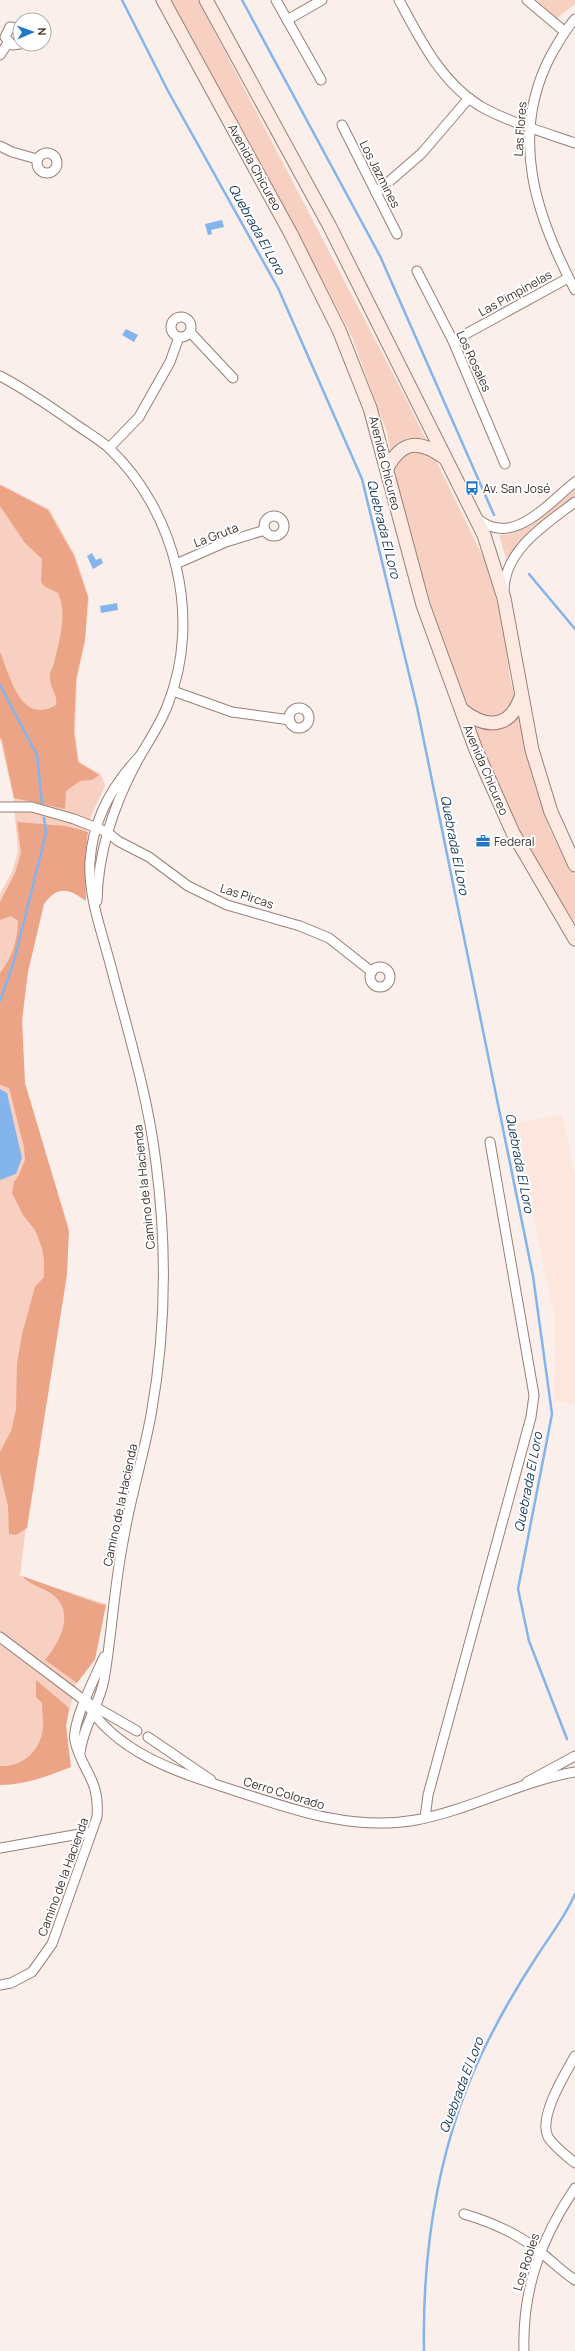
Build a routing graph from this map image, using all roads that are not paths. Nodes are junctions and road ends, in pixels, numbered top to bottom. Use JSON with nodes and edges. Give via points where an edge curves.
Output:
{"nodes":[{"id":1,"x":163,"y":0,"type":"edge"},
{"id":2,"x":206,"y":0,"type":"edge"},
{"id":3,"x":276,"y":0,"type":"edge"},
{"id":4,"x":322,"y":0,"type":"edge"},
{"id":5,"x":399,"y":0,"type":"edge"},
{"id":6,"x":527,"y":0,"type":"edge"},
{"id":7,"x":575,"y":19,"type":"edge"},
{"id":8,"x":287,"y":20,"type":"junction"},
{"id":9,"x":12,"y":27,"type":"edge"},
{"id":10,"x":564,"y":31,"type":"junction"},
{"id":11,"x":8,"y":43,"type":"junction"},
{"id":12,"x":12,"y":45,"type":"edge"},
{"id":13,"x":0,"y":55,"type":"edge"},
{"id":14,"x":321,"y":80,"type":"dead end"},
{"id":15,"x":469,"y":98,"type":"junction"},
{"id":16,"x":342,"y":126,"type":"dead end"},
{"id":17,"x":530,"y":126,"type":"junction"},
{"id":18,"x":575,"y":143,"type":"edge"},
{"id":19,"x":0,"y":146,"type":"edge"},
{"id":20,"x":38,"y":159,"type":"dead end"},
{"id":21,"x":376,"y":193,"type":"junction"},
{"id":22,"x":397,"y":234,"type":"dead end"},
{"id":23,"x":417,"y":271,"type":"dead end"},
{"id":24,"x":568,"y":278,"type":"junction"},
{"id":25,"x":575,"y":290,"type":"edge"},
{"id":26,"x":190,"y":332,"type":"junction"},
{"id":27,"x":179,"y":337,"type":"junction"},
{"id":28,"x":452,"y":341,"type":"junction"},
{"id":29,"x":0,"y":376,"type":"edge"},
{"id":30,"x":233,"y":378,"type":"dead end"},
{"id":31,"x":109,"y":448,"type":"junction"},
{"id":32,"x":448,"y":460,"type":"junction"},
{"id":33,"x":505,"y":464,"type":"dead end"},
{"id":34,"x":387,"y":468,"type":"junction"},
{"id":35,"x":575,"y":482,"type":"edge"},
{"id":36,"x":575,"y":502,"type":"edge"},
{"id":37,"x":478,"y":519,"type":"junction"},
{"id":38,"x":264,"y":530,"type":"dead end"},
{"id":39,"x":176,"y":564,"type":"junction"},
{"id":40,"x":504,"y":598,"type":"junction"},
{"id":41,"x":173,"y":691,"type":"junction"},
{"id":42,"x":520,"y":697,"type":"junction"},
{"id":43,"x":462,"y":710,"type":"junction"},
{"id":44,"x":290,"y":720,"type":"dead end"},
{"id":45,"x":140,"y":756,"type":"junction"},
{"id":46,"x":0,"y":807,"type":"edge"},
{"id":47,"x":96,"y":827,"type":"junction"},
{"id":48,"x":107,"y":832,"type":"junction"},
{"id":49,"x":575,"y":865,"type":"edge"},
{"id":50,"x":97,"y":914,"type":"junction"},
{"id":51,"x":575,"y":939,"type":"edge"},
{"id":52,"x":372,"y":972,"type":"dead end"},
{"id":53,"x":490,"y":1142,"type":"dead end"},
{"id":54,"x":0,"y":1637,"type":"edge"},
{"id":55,"x":107,"y":1652,"type":"junction"},
{"id":56,"x":85,"y":1701,"type":"junction"},
{"id":57,"x":94,"y":1710,"type":"junction"},
{"id":58,"x":137,"y":1731,"type":"dead end"},
{"id":59,"x":148,"y":1737,"type":"dead end"},
{"id":60,"x":157,"y":1743,"type":"junction"},
{"id":61,"x":80,"y":1753,"type":"junction"},
{"id":62,"x":575,"y":1756,"type":"edge"},
{"id":63,"x":151,"y":1758,"type":"junction"},
{"id":64,"x":575,"y":1772,"type":"edge"},
{"id":65,"x":217,"y":1785,"type":"junction"},
{"id":66,"x":508,"y":1792,"type":"junction"},
{"id":67,"x":425,"y":1818,"type":"junction"},
{"id":68,"x":91,"y":1832,"type":"junction"},
{"id":69,"x":0,"y":1848,"type":"edge"},
{"id":70,"x":0,"y":1985,"type":"edge"},
{"id":71,"x":575,"y":2056,"type":"edge"},
{"id":72,"x":575,"y":2163,"type":"edge"},
{"id":73,"x":575,"y":2188,"type":"edge"},
{"id":74,"x":464,"y":2214,"type":"dead end"},
{"id":75,"x":540,"y":2251,"type":"junction"},
{"id":76,"x":575,"y":2280,"type":"edge"},
{"id":77,"x":524,"y":2351,"type":"edge"}],
"edges":[{"from":1,"to":34,"type":"main road","name":"Avenida Chicureo","via":[[291,234],[327,306],[370,408]]},
{"from":2,"to":32,"type":"main road","via":[[311,192]]},
{"from":3,"to":8,"type":"street"},
{"from":4,"to":8,"type":"street"},
{"from":5,"to":15,"type":"street","via":[[436,64]]},
{"from":6,"to":10,"type":"street"},
{"from":7,"to":10,"type":"street","name":"Las Flores"},
{"from":8,"to":14,"type":"street"},
{"from":9,"to":11,"type":"street","via":[[5,37]]},
{"from":10,"to":17,"type":"street","name":"Las Flores","via":[[539,81]]},
{"from":11,"to":12,"type":"street"},
{"from":11,"to":13,"type":"street"},
{"from":15,"to":17,"type":"street","via":[[495,113]]},
{"from":15,"to":21,"type":"street","via":[[422,153]]},
{"from":16,"to":21,"type":"street","name":"Los Jazmines"},
{"from":17,"to":18,"type":"street"},
{"from":17,"to":24,"type":"street","name":"Las Flores","via":[[530,166],[535,194]]},
{"from":19,"to":20,"type":"street"},
{"from":21,"to":22,"type":"street","name":"Los Jazmines"},
{"from":23,"to":28,"type":"street","name":"Los Rosales"},
{"from":24,"to":25,"type":"street","name":"Las Flores"},
{"from":24,"to":28,"type":"street","name":"Las Pimpinelas"},
{"from":26,"to":27,"type":"street"},
{"from":26,"to":27,"type":"street","via":[[188,320],[177,318],[171,328]]},
{"from":26,"to":30,"type":"street"},
{"from":27,"to":31,"type":"street","via":[[170,362],[138,417]]},
{"from":28,"to":33,"type":"street","name":"Los Rosales"},
{"from":29,"to":31,"type":"street","name":"Camino de la Hacienda","via":[[21,387]]},
{"from":31,"to":39,"type":"street","name":"Camino de la Hacienda","via":[[147,496],[163,527]]},
{"from":32,"to":34,"type":"main road","via":[[430,447],[413,445],[400,450]]},
{"from":32,"to":37,"type":"main road"},
{"from":34,"to":43,"type":"main road","name":"Avenida Chicureo","via":[[419,590],[436,644]]},
{"from":35,"to":37,"type":"street","via":[[517,527],[498,529]]},
{"from":36,"to":40,"type":"street","via":[[536,533],[512,561],[506,574]]},
{"from":37,"to":40,"type":"main road"},
{"from":38,"to":39,"type":"street","name":"La Gruta","via":[[226,542]]},
{"from":39,"to":41,"type":"street","name":"Camino de la Hacienda","via":[[183,614],[182,651]]},
{"from":40,"to":42,"type":"main road"},
{"from":41,"to":44,"type":"street","via":[[232,712]]},
{"from":41,"to":45,"type":"street","name":"Camino de la Hacienda","via":[[159,725]]},
{"from":42,"to":43,"type":"main road","via":[[510,716],[495,723],[480,721]]},
{"from":42,"to":49,"type":"main road","via":[[544,791]]},
{"from":43,"to":51,"type":"main road","name":"Avenida Chicureo","via":[[476,750],[513,833]]},
{"from":45,"to":47,"type":"street","name":"Camino de la Hacienda","via":[[113,790]]},
{"from":45,"to":48,"type":"street","name":"Camino de la Hacienda"},
{"from":46,"to":47,"type":"street","name":"Las Pircas","via":[[32,807]]},
{"from":47,"to":48,"type":"street","name":"Las Pircas"},
{"from":47,"to":50,"type":"street","name":"Camino de la Hacienda","via":[[90,871]]},
{"from":48,"to":50,"type":"street","name":"Camino de la Hacienda","via":[[100,861]]},
{"from":48,"to":52,"type":"street","name":"Las Pircas","via":[[118,841],[149,857],[188,886],[227,905],[300,926],[328,938]]},
{"from":50,"to":55,"type":"street","name":"Camino de la Hacienda","via":[[147,1106],[158,1178],[164,1259],[163,1314],[157,1375],[122,1544]]},
{"from":53,"to":67,"type":"street","via":[[534,1395],[531,1417],[428,1795]]},
{"from":54,"to":56,"type":"street","name":"Cerro Colorado"},
{"from":55,"to":56,"type":"street","name":"Camino de la Hacienda"},
{"from":55,"to":57,"type":"street","name":"Camino de la Hacienda","via":[[104,1680]]},
{"from":56,"to":57,"type":"street","name":"Cerro Colorado"},
{"from":56,"to":61,"type":"street","name":"Camino de la Hacienda","via":[[74,1732]]},
{"from":57,"to":58,"type":"street","name":"Cerro Colorado"},
{"from":57,"to":61,"type":"street","name":"Camino de la Hacienda","via":[[82,1736]]},
{"from":57,"to":63,"type":"street","name":"Cerro Colorado","via":[[107,1730]]},
{"from":59,"to":60,"type":"street","name":"Cerro Colorado"},
{"from":60,"to":63,"type":"street"},
{"from":60,"to":65,"type":"street","name":"Cerro Colorado"},
{"from":61,"to":68,"type":"street","name":"Camino de la Hacienda","via":[[96,1786],[97,1817]]},
{"from":62,"to":66,"type":"street","name":"Cerro Colorado"},
{"from":63,"to":65,"type":"street","name":"Cerro Colorado","via":[[173,1770]]},
{"from":64,"to":66,"type":"street","name":"Cerro Colorado"},
{"from":65,"to":67,"type":"street","name":"Cerro Colorado","via":[[301,1813],[332,1820],[358,1823],[404,1822]]},
{"from":66,"to":67,"type":"street","name":"Cerro Colorado"},
{"from":68,"to":69,"type":"street"},
{"from":68,"to":70,"type":"street","name":"Camino de la Hacienda","via":[[52,1944],[32,1972],[11,1983]]},
{"from":71,"to":72,"type":"street","via":[[549,2109],[546,2123],[551,2140]]},
{"from":73,"to":75,"type":"street","name":"Los Robles","via":[[554,2220]]},
{"from":74,"to":75,"type":"street","via":[[505,2229]]},
{"from":75,"to":76,"type":"street"},
{"from":75,"to":77,"type":"street","name":"Los Robles","via":[[527,2300]]}]}
